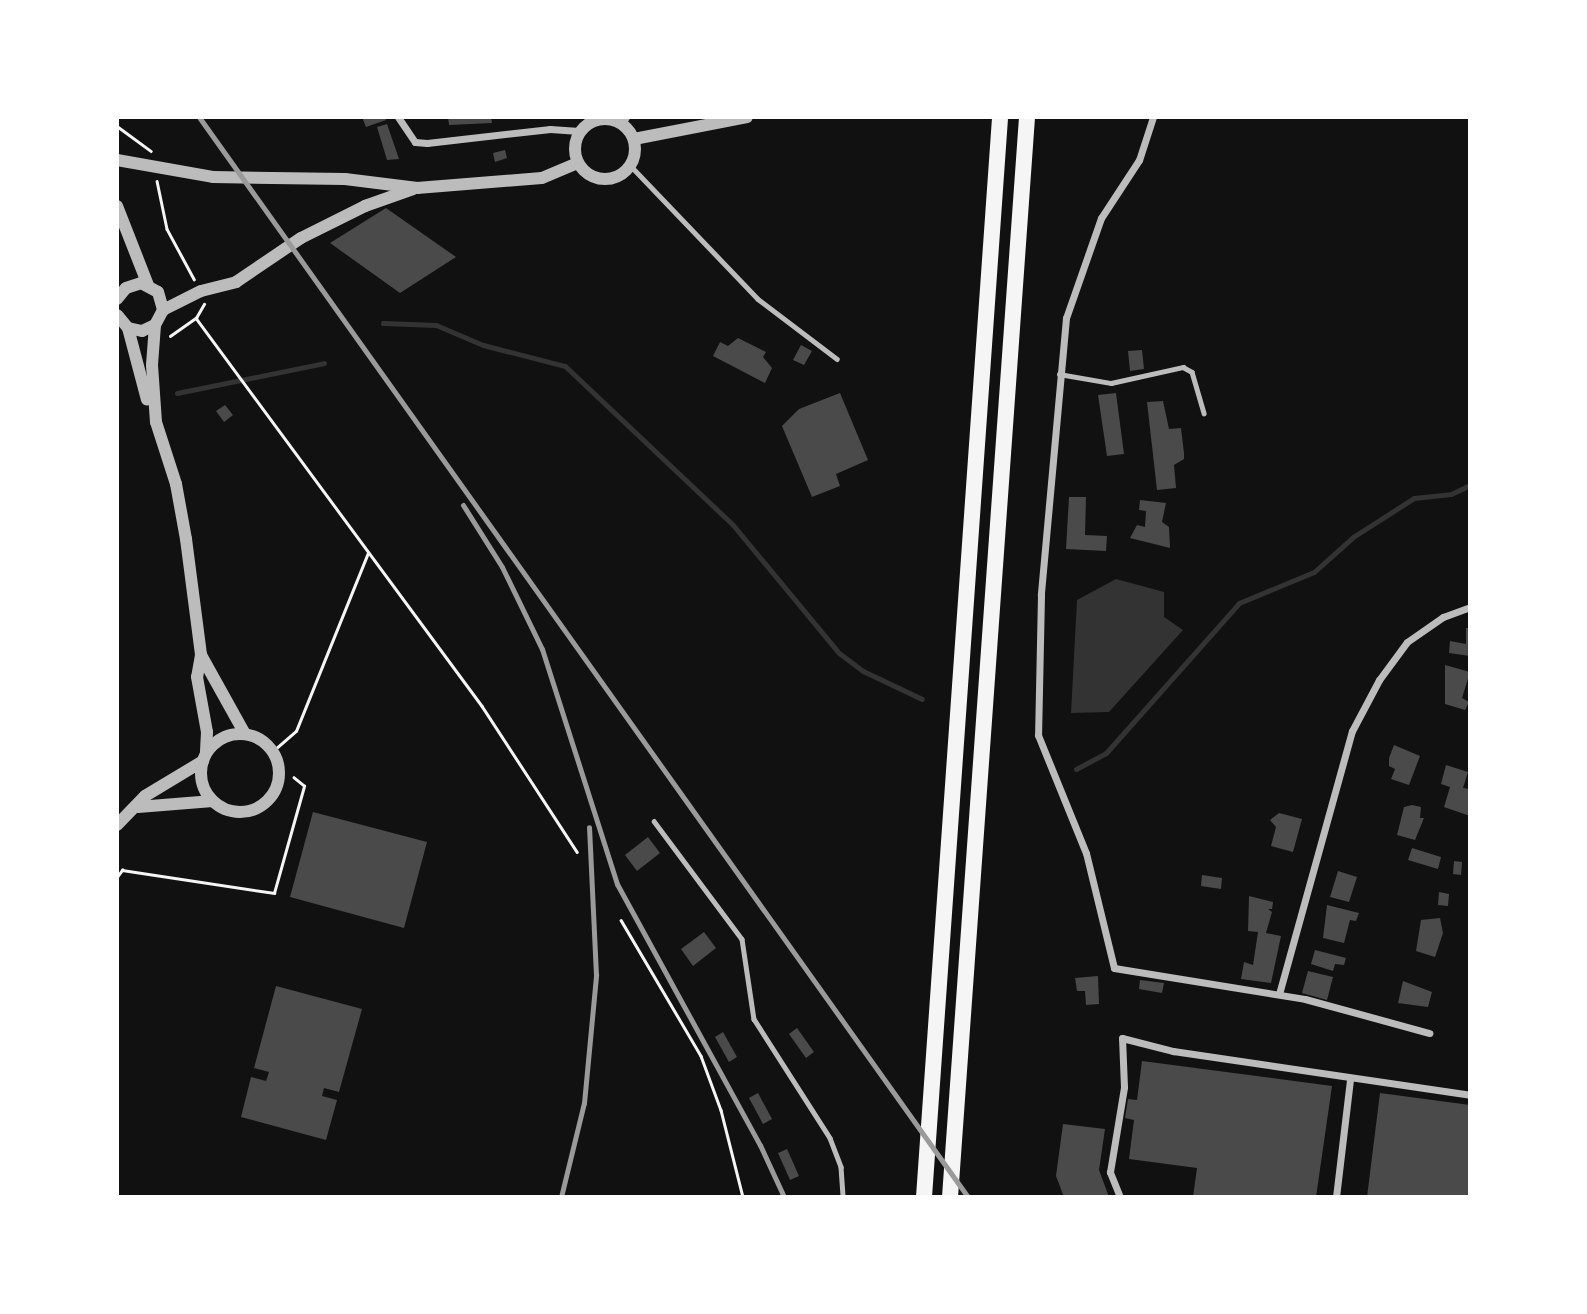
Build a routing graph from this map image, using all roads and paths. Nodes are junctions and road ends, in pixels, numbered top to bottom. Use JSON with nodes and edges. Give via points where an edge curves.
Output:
{"nodes":[{"id":1,"x":398,"y":117,"type":"edge"},
{"id":2,"x":747,"y":117,"type":"edge"},
{"id":3,"x":1000,"y":117,"type":"edge"},
{"id":4,"x":1027,"y":117,"type":"edge"},
{"id":5,"x":1153,"y":117,"type":"edge"},
{"id":6,"x":592,"y":119,"type":"edge"},
{"id":7,"x":624,"y":120,"type":"edge"},
{"id":8,"x":117,"y":126,"type":"edge"},
{"id":9,"x":579,"y":131,"type":"junction"},
{"id":10,"x":634,"y":139,"type":"junction"},
{"id":11,"x":117,"y":160,"type":"edge"},
{"id":12,"x":577,"y":163,"type":"junction"},
{"id":13,"x":630,"y":165,"type":"junction"},
{"id":14,"x":156,"y":169,"type":"junction"},
{"id":15,"x":417,"y":188,"type":"junction"},
{"id":16,"x":117,"y":206,"type":"edge"},
{"id":17,"x":148,"y":285,"type":"junction"},
{"id":18,"x":201,"y":291,"type":"junction"},
{"id":19,"x":118,"y":292,"type":"edge"},
{"id":20,"x":163,"y":310,"type":"junction"},
{"id":21,"x":117,"y":315,"type":"edge"},
{"id":22,"x":196,"y":318,"type":"junction"},
{"id":23,"x":155,"y":325,"type":"junction"},
{"id":24,"x":128,"y":328,"type":"junction"},
{"id":25,"x":166,"y":346,"type":"dead end"},
{"id":26,"x":837,"y":359,"type":"dead end"},
{"id":27,"x":1058,"y":373,"type":"junction"},
{"id":28,"x":1204,"y":413,"type":"dead end"},
{"id":29,"x":156,"y":422,"type":"junction"},
{"id":30,"x":368,"y":553,"type":"junction"},
{"id":31,"x":1470,"y":607,"type":"edge"},
{"id":32,"x":201,"y":655,"type":"junction"},
{"id":33,"x":245,"y":734,"type":"junction"},
{"id":34,"x":273,"y":751,"type":"junction"},
{"id":35,"x":205,"y":757,"type":"junction"},
{"id":36,"x":294,"y":778,"type":"dead end"},
{"id":37,"x":213,"y":801,"type":"junction"},
{"id":38,"x":138,"y":807,"type":"junction"},
{"id":39,"x":654,"y":821,"type":"dead end"},
{"id":40,"x":117,"y":825,"type":"edge"},
{"id":41,"x":578,"y":852,"type":"dead end"},
{"id":42,"x":117,"y":877,"type":"edge"},
{"id":43,"x":621,"y":920,"type":"dead end"},
{"id":44,"x":1279,"y":995,"type":"junction"},
{"id":45,"x":1429,"y":1034,"type":"dead end"},
{"id":46,"x":1350,"y":1079,"type":"junction"},
{"id":47,"x":1470,"y":1095,"type":"edge"},
{"id":48,"x":743,"y":1197,"type":"edge"},
{"id":49,"x":843,"y":1197,"type":"edge"},
{"id":50,"x":924,"y":1197,"type":"edge"},
{"id":51,"x":950,"y":1197,"type":"edge"},
{"id":52,"x":1120,"y":1197,"type":"edge"},
{"id":53,"x":1336,"y":1197,"type":"edge"}],
"edges":[{"from":1,"to":9,"type":"street","via":[[415,142],[427,143],[550,129]]},
{"from":2,"to":10,"type":"street"},
{"from":3,"to":50,"type":"highway"},
{"from":4,"to":51,"type":"highway"},
{"from":5,"to":27,"type":"street","via":[[1139,160],[1101,218],[1082,265],[1066,318]]},
{"from":6,"to":7,"type":"street"},
{"from":6,"to":9,"type":"street"},
{"from":7,"to":10,"type":"street"},
{"from":8,"to":14,"type":"path","via":[[146,145]]},
{"from":9,"to":12,"type":"street","via":[[574,149]]},
{"from":10,"to":13,"type":"street"},
{"from":11,"to":14,"type":"street"},
{"from":12,"to":13,"type":"street","via":[[601,179],[618,176]]},
{"from":12,"to":15,"type":"street","via":[[542,178]]},
{"from":13,"to":26,"type":"lane","via":[[758,299]]},
{"from":14,"to":15,"type":"street","via":[[213,177],[345,179]]},
{"from":14,"to":18,"type":"path","via":[[167,229]]},
{"from":15,"to":18,"type":"street","via":[[365,206],[301,238],[236,282]]},
{"from":16,"to":17,"type":"street"},
{"from":17,"to":19,"type":"street","via":[[133,284]]},
{"from":17,"to":20,"type":"street","via":[[162,298]]},
{"from":18,"to":20,"type":"street"},
{"from":18,"to":22,"type":"path","via":[[205,307]]},
{"from":20,"to":23,"type":"street"},
{"from":21,"to":24,"type":"street"},
{"from":22,"to":25,"type":"path","via":[[168,337]]},
{"from":22,"to":30,"type":"path"},
{"from":23,"to":24,"type":"street","via":[[142,331]]},
{"from":23,"to":29,"type":"street"},
{"from":24,"to":29,"type":"street"},
{"from":27,"to":28,"type":"lane","via":[[1076,380],[1111,383],[1183,367],[1192,372]]},
{"from":27,"to":44,"type":"street","via":[[1041,595],[1038,735],[1086,853],[1114,968]]},
{"from":29,"to":32,"type":"street","via":[[181,511]]},
{"from":30,"to":34,"type":"path","via":[[296,731]]},
{"from":30,"to":41,"type":"path","via":[[482,706]]},
{"from":31,"to":44,"type":"street","via":[[1443,617],[1407,642],[1379,680],[1352,732]]},
{"from":32,"to":33,"type":"street"},
{"from":32,"to":35,"type":"street","via":[[197,677],[207,732]]},
{"from":33,"to":34,"type":"street","via":[[261,739]]},
{"from":33,"to":35,"type":"street","via":[[223,737]]},
{"from":34,"to":37,"type":"street","via":[[279,766],[278,783],[259,808],[229,811]]},
{"from":35,"to":37,"type":"street","via":[[202,783]]},
{"from":35,"to":38,"type":"street","via":[[145,796]]},
{"from":36,"to":42,"type":"path","via":[[304,786],[274,893],[122,870]]},
{"from":37,"to":38,"type":"street"},
{"from":38,"to":40,"type":"street"},
{"from":39,"to":49,"type":"lane","via":[[742,939],[754,1019],[830,1138],[841,1167]]},
{"from":43,"to":48,"type":"path","via":[[701,1056],[721,1110]]},
{"from":44,"to":45,"type":"street"},
{"from":46,"to":47,"type":"street"},
{"from":46,"to":52,"type":"street","via":[[1122,1038],[1124,1087],[1110,1172]]},
{"from":46,"to":53,"type":"street"}]}
